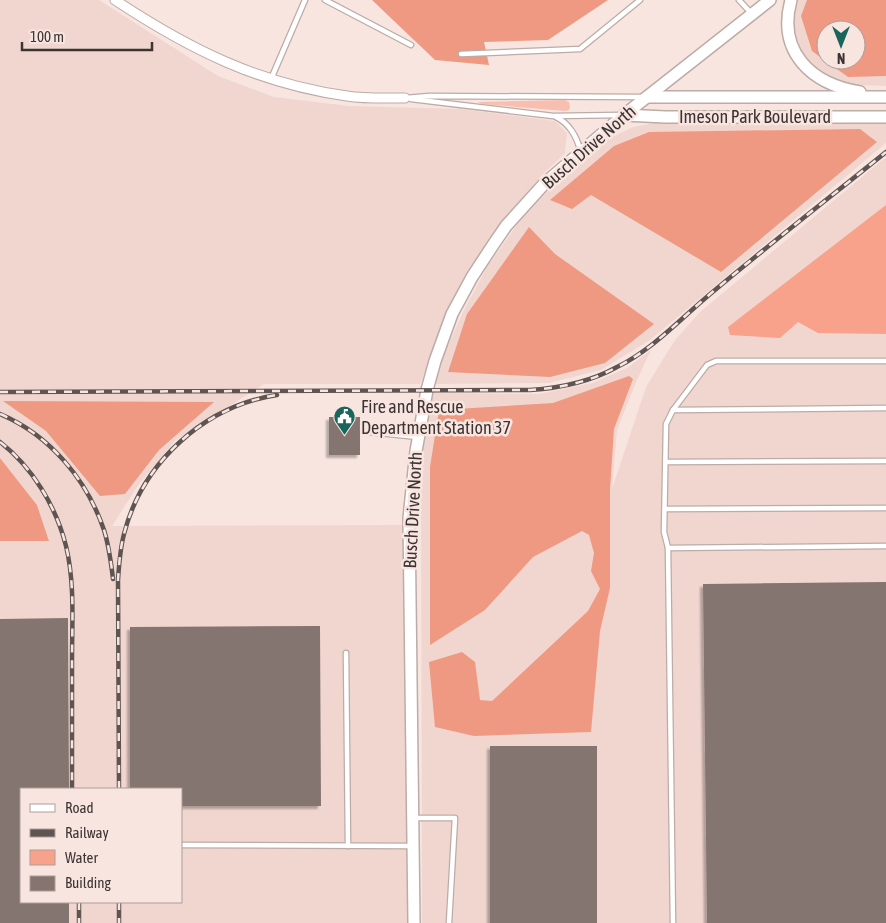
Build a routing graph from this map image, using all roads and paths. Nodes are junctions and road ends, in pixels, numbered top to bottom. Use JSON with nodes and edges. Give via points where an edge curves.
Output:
{"nodes":[{"id":1,"x":115,"y":0,"type":"edge"},
{"id":2,"x":306,"y":0,"type":"edge"},
{"id":3,"x":325,"y":0,"type":"edge"},
{"id":4,"x":640,"y":0,"type":"edge"},
{"id":5,"x":739,"y":0,"type":"edge"},
{"id":6,"x":770,"y":0,"type":"edge"},
{"id":7,"x":792,"y":0,"type":"edge"},
{"id":8,"x":752,"y":14,"type":"junction"},
{"id":9,"x":412,"y":45,"type":"dead end"},
{"id":10,"x":461,"y":54,"type":"dead end"},
{"id":11,"x":271,"y":79,"type":"junction"},
{"id":12,"x":886,"y":96,"type":"edge"},
{"id":13,"x":646,"y":97,"type":"junction"},
{"id":14,"x":405,"y":98,"type":"junction"},
{"id":15,"x":624,"y":115,"type":"junction"},
{"id":16,"x":553,"y":116,"type":"junction"},
{"id":17,"x":886,"y":117,"type":"edge"},
{"id":18,"x":581,"y":152,"type":"junction"},
{"id":19,"x":886,"y":361,"type":"edge"},
{"id":20,"x":886,"y":408,"type":"edge"},
{"id":21,"x":672,"y":410,"type":"junction"},
{"id":22,"x":369,"y":432,"type":"dead end"},
{"id":23,"x":418,"y":437,"type":"junction"},
{"id":24,"x":886,"y":460,"type":"edge"},
{"id":25,"x":666,"y":462,"type":"junction"},
{"id":26,"x":665,"y":508,"type":"junction"},
{"id":27,"x":886,"y":508,"type":"edge"},
{"id":28,"x":886,"y":546,"type":"edge"},
{"id":29,"x":668,"y":548,"type":"junction"},
{"id":30,"x":346,"y":653,"type":"dead end"},
{"id":31,"x":413,"y":818,"type":"junction"},
{"id":32,"x":182,"y":845,"type":"edge"},
{"id":33,"x":348,"y":846,"type":"junction"},
{"id":34,"x":413,"y":846,"type":"junction"},
{"id":35,"x":414,"y":923,"type":"edge"},
{"id":36,"x":449,"y":923,"type":"edge"},
{"id":37,"x":673,"y":923,"type":"edge"}],
"edges":[{"from":1,"to":11,"type":"street","via":[[197,49]]},
{"from":2,"to":11,"type":"lane"},
{"from":3,"to":9,"type":"lane"},
{"from":4,"to":10,"type":"lane","via":[[580,49]]},
{"from":5,"to":8,"type":"lane"},
{"from":6,"to":8,"type":"street","name":"Busch Drive North"},
{"from":7,"to":12,"type":"street","via":[[788,24],[792,44],[797,56],[813,75],[849,90]]},
{"from":8,"to":13,"type":"street","name":"Busch Drive North"},
{"from":11,"to":14,"type":"street","via":[[348,96]]},
{"from":12,"to":13,"type":"street","name":"Imeson Park Boulevard"},
{"from":13,"to":14,"type":"lane"},
{"from":13,"to":15,"type":"street","name":"Busch Drive North"},
{"from":14,"to":16,"type":"lane"},
{"from":15,"to":16,"type":"lane"},
{"from":15,"to":17,"type":"street","name":"Imeson Park Boulevard"},
{"from":15,"to":18,"type":"street","name":"Busch Drive North"},
{"from":16,"to":18,"type":"lane","via":[[563,120],[578,140]]},
{"from":18,"to":23,"type":"street","name":"Busch Drive North","via":[[544,184],[506,226],[472,277],[452,314],[435,361]]},
{"from":19,"to":21,"type":"lane","via":[[716,362],[707,365]]},
{"from":20,"to":21,"type":"lane"},
{"from":21,"to":25,"type":"lane","via":[[666,424]]},
{"from":22,"to":23,"type":"lane"},
{"from":23,"to":31,"type":"street","name":"Busch Drive North","via":[[409,518]]},
{"from":24,"to":25,"type":"lane"},
{"from":25,"to":26,"type":"lane"},
{"from":26,"to":27,"type":"lane"},
{"from":26,"to":29,"type":"lane","via":[[664,532]]},
{"from":28,"to":29,"type":"lane"},
{"from":29,"to":37,"type":"lane"},
{"from":30,"to":33,"type":"lane"},
{"from":31,"to":34,"type":"street","name":"Busch Drive North"},
{"from":31,"to":36,"type":"lane","via":[[454,818]]},
{"from":32,"to":33,"type":"lane"},
{"from":33,"to":34,"type":"lane"},
{"from":34,"to":35,"type":"street","name":"Busch Drive North"}]}
